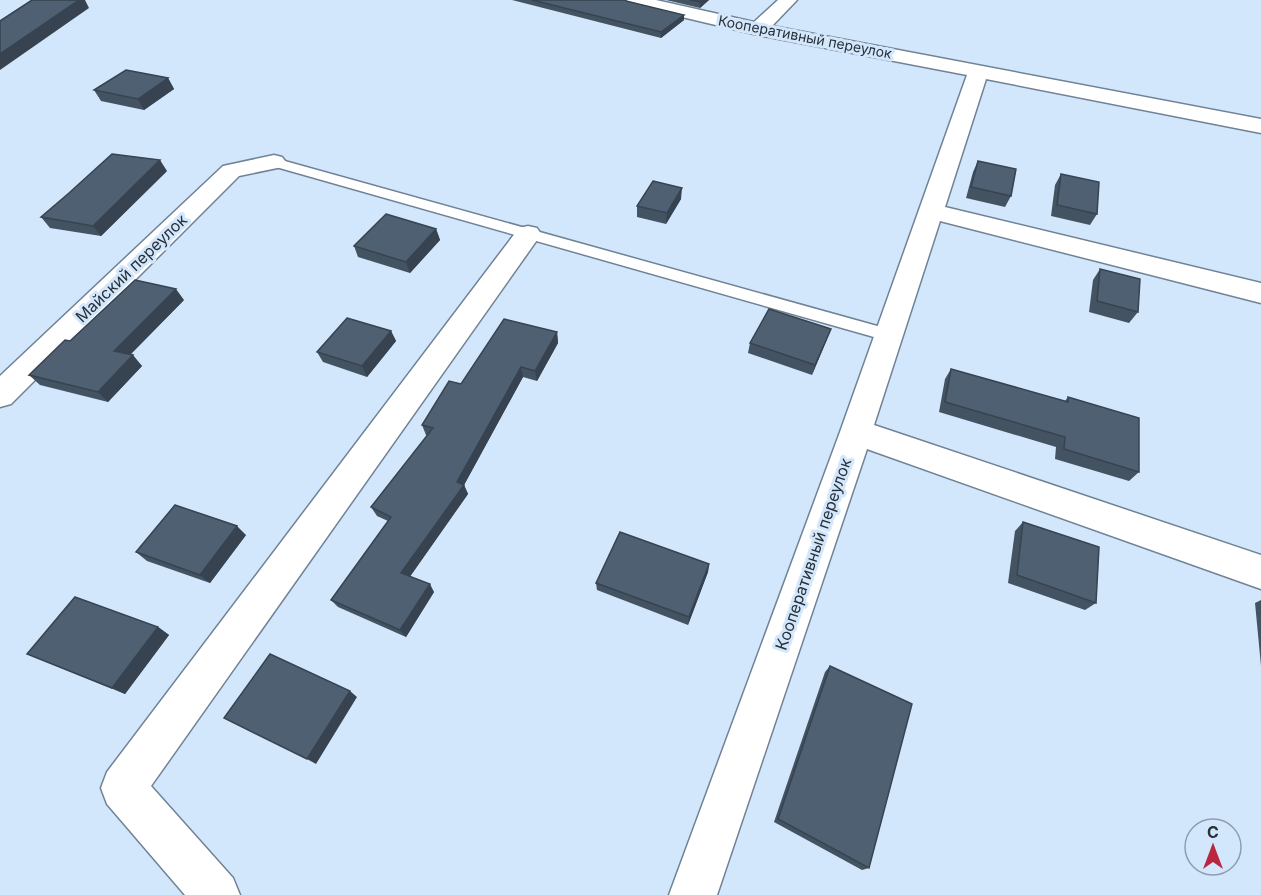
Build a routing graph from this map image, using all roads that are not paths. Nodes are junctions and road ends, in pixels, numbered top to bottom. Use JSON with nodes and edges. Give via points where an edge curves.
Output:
{"nodes":[{"id":1,"x":633,"y":0,"type":"edge"},
{"id":2,"x":788,"y":0,"type":"edge"},
{"id":3,"x":758,"y":29,"type":"junction"},
{"id":4,"x":978,"y":72,"type":"junction"},
{"id":5,"x":1261,"y":126,"type":"edge"},
{"id":6,"x":274,"y":162,"type":"joint"},
{"id":7,"x":931,"y":211,"type":"junction"},
{"id":8,"x":528,"y":234,"type":"junction"},
{"id":9,"x":1261,"y":293,"type":"edge"},
{"id":10,"x":888,"y":335,"type":"junction"},
{"id":11,"x":0,"y":395,"type":"edge"},
{"id":12,"x":856,"y":432,"type":"junction"},
{"id":13,"x":1261,"y":572,"type":"edge"},
{"id":14,"x":216,"y":895,"type":"edge"},
{"id":15,"x":693,"y":895,"type":"edge"}],
"edges":[{"from":1,"to":3,"type":"street","name":"Кооперативный переулок"},
{"from":2,"to":3,"type":"street"},
{"from":3,"to":4,"type":"street","name":"Кооперативный переулок"},
{"from":4,"to":5,"type":"street","name":"Кооперативный переулок"},
{"from":4,"to":7,"type":"street","name":"Кооперативный переулок"},
{"from":6,"to":8,"type":"lane"},
{"from":6,"to":11,"type":"street","name":"Майский переулок","via":[[231,171]]},
{"from":7,"to":9,"type":"street"},
{"from":7,"to":10,"type":"street","name":"Кооперативный переулок"},
{"from":8,"to":10,"type":"lane"},
{"from":8,"to":14,"type":"street","via":[[123,788]]},
{"from":10,"to":12,"type":"street","name":"Кооперативный переулок"},
{"from":12,"to":13,"type":"street"},
{"from":12,"to":15,"type":"street","name":"Кооперативный переулок"}]}
